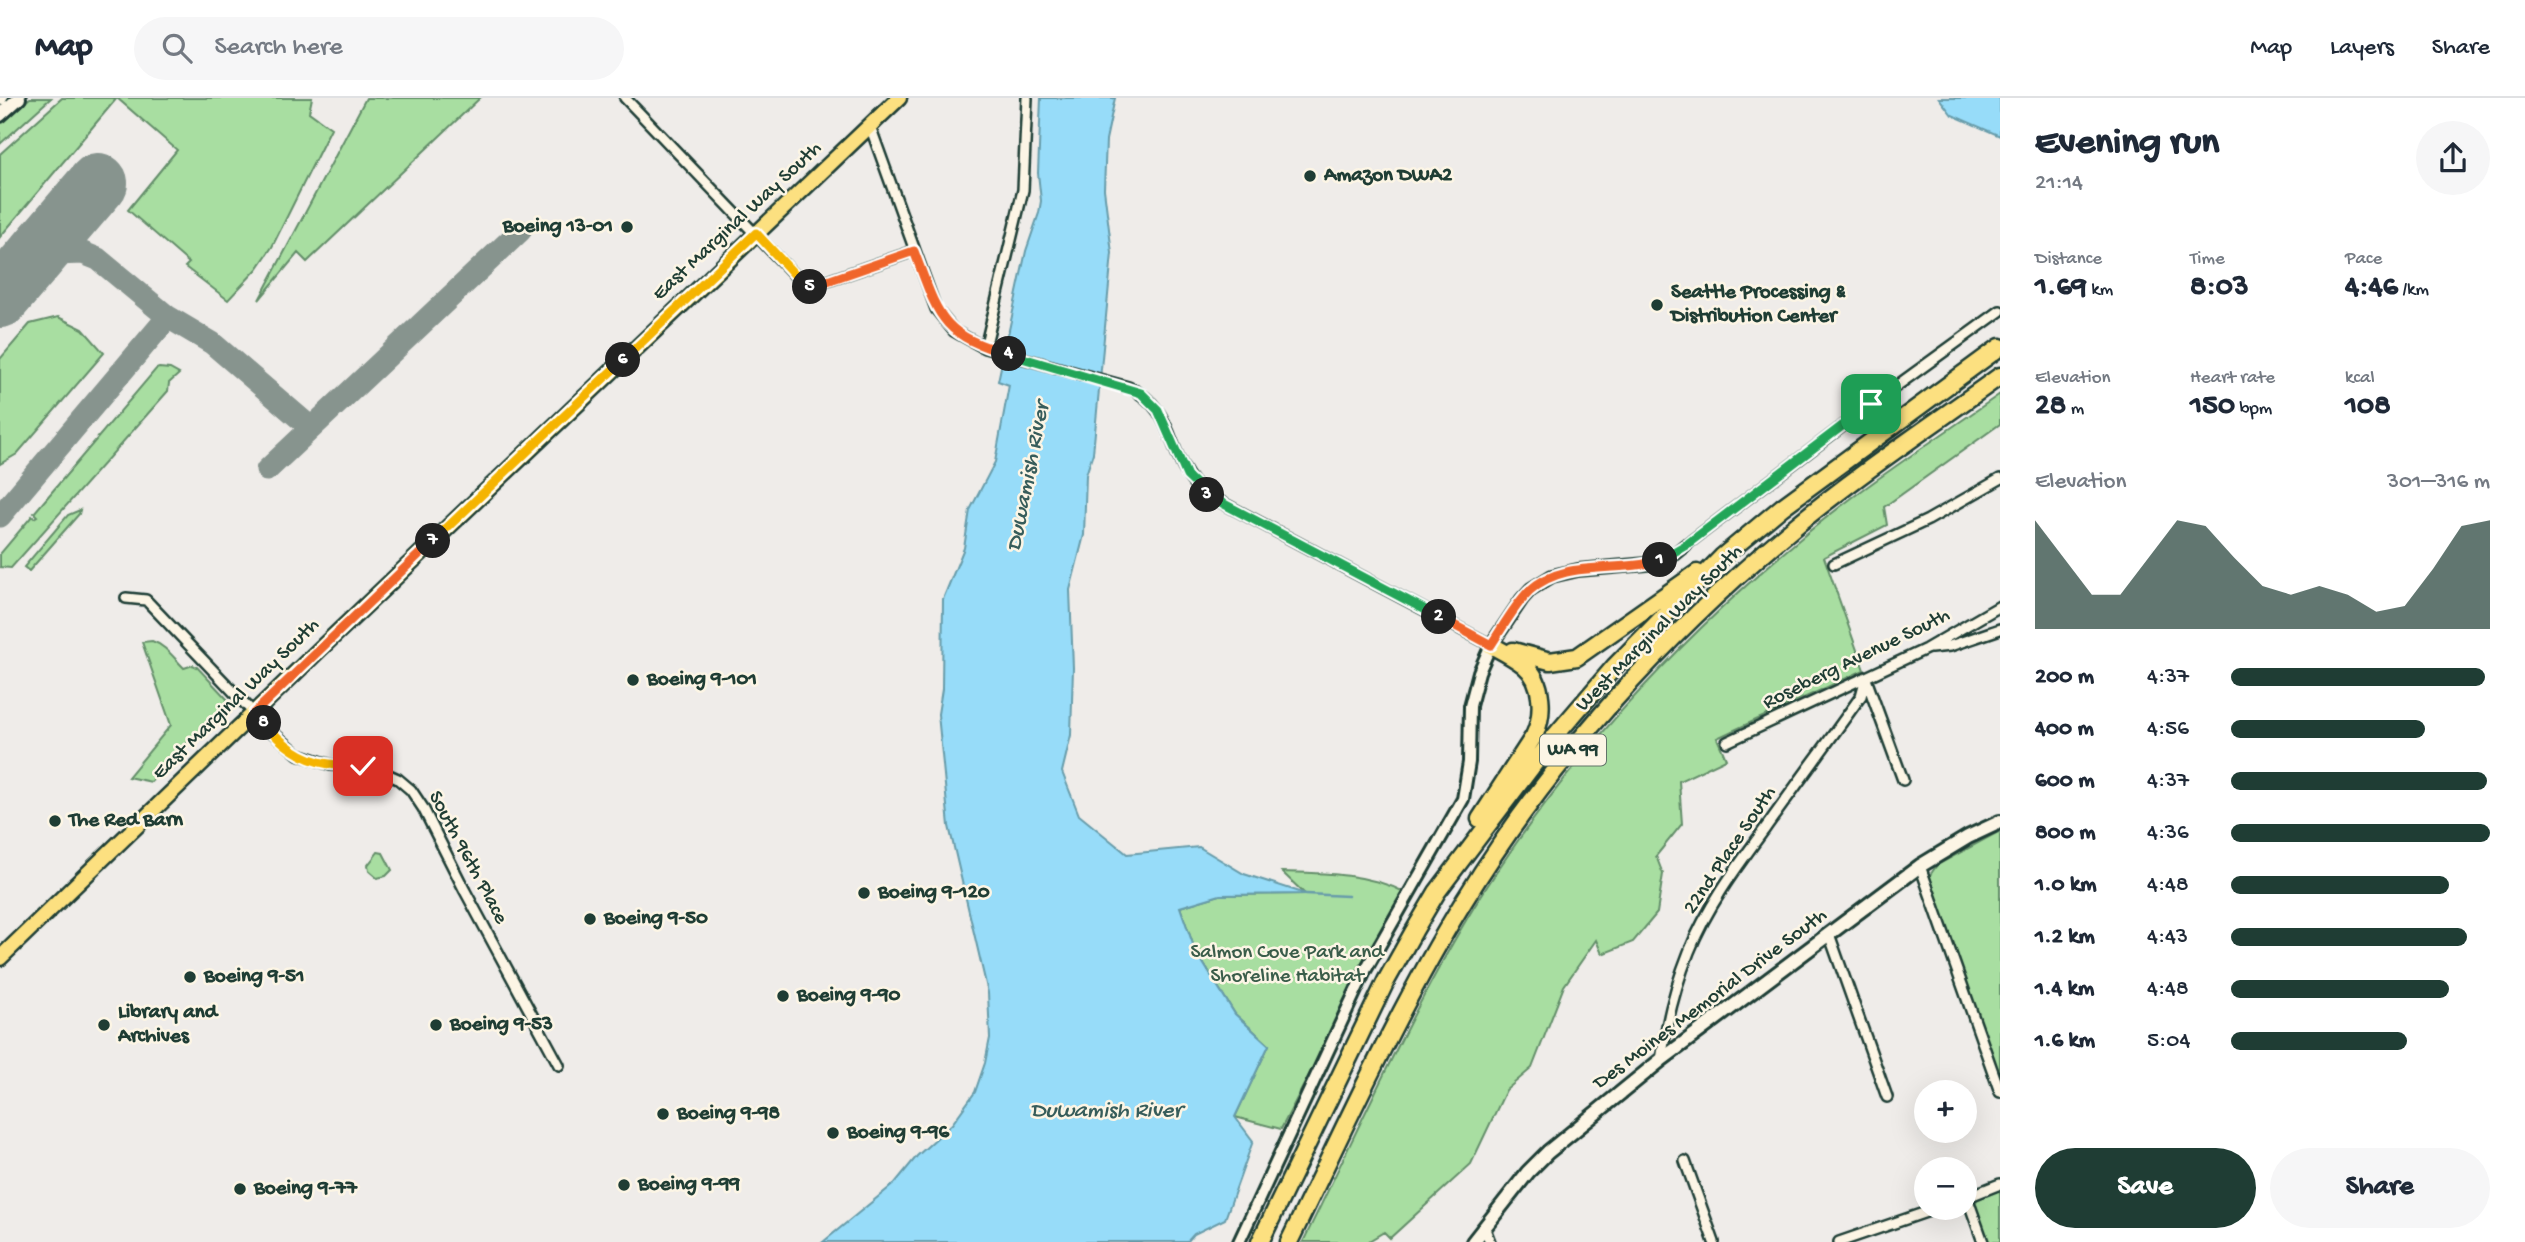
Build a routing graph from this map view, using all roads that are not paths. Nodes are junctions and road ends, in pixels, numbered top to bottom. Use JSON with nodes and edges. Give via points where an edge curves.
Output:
{"nodes":[{"id":1,"x":19,"y":98,"type":"edge"},
{"id":2,"x":625,"y":98,"type":"edge"},
{"id":3,"x":899,"y":98,"type":"edge"},
{"id":4,"x":1027,"y":98,"type":"edge"},
{"id":5,"x":0,"y":115,"type":"edge"},
{"id":6,"x":870,"y":126,"type":"junction"},
{"id":7,"x":756,"y":233,"type":"junction"},
{"id":8,"x":914,"y":251,"type":"junction"},
{"id":9,"x":2000,"y":311,"type":"edge"},
{"id":10,"x":2000,"y":347,"type":"edge"},
{"id":11,"x":985,"y":348,"type":"junction"},
{"id":12,"x":2000,"y":376,"type":"edge"},
{"id":13,"x":2000,"y":479,"type":"edge"},
{"id":14,"x":1686,"y":545,"type":"joint"},
{"id":15,"x":1722,"y":557,"type":"junction"},
{"id":16,"x":1834,"y":564,"type":"dead end"},
{"id":17,"x":126,"y":598,"type":"dead end"},
{"id":18,"x":2000,"y":606,"type":"edge"},
{"id":19,"x":2000,"y":629,"type":"edge"},
{"id":20,"x":1491,"y":645,"type":"junction"},
{"id":21,"x":1926,"y":649,"type":"junction"},
{"id":22,"x":1866,"y":678,"type":"junction"},
{"id":23,"x":254,"y":713,"type":"junction"},
{"id":24,"x":1727,"y":742,"type":"dead end"},
{"id":25,"x":1903,"y":780,"type":"dead end"},
{"id":26,"x":2000,"y":822,"type":"edge"},
{"id":27,"x":1920,"y":866,"type":"junction"},
{"id":28,"x":1437,"y":892,"type":"junction"},
{"id":29,"x":1829,"y":934,"type":"junction"},
{"id":30,"x":0,"y":958,"type":"edge"},
{"id":31,"x":1661,"y":1060,"type":"junction"},
{"id":32,"x":559,"y":1065,"type":"dead end"},
{"id":33,"x":2000,"y":1092,"type":"edge"},
{"id":34,"x":1887,"y":1097,"type":"dead end"},
{"id":35,"x":1685,"y":1161,"type":"dead end"},
{"id":36,"x":2000,"y":1184,"type":"edge"},
{"id":37,"x":1977,"y":1193,"type":"edge"},
{"id":38,"x":1914,"y":1216,"type":"edge"},
{"id":39,"x":1974,"y":1220,"type":"edge"},
{"id":40,"x":1484,"y":1226,"type":"junction"},
{"id":41,"x":1239,"y":1242,"type":"edge"},
{"id":42,"x":1260,"y":1242,"type":"edge"},
{"id":43,"x":1289,"y":1242,"type":"edge"},
{"id":44,"x":1472,"y":1242,"type":"edge"},
{"id":45,"x":1490,"y":1242,"type":"edge"},
{"id":46,"x":1714,"y":1242,"type":"edge"},
{"id":47,"x":1839,"y":1242,"type":"edge"},
{"id":48,"x":1983,"y":1242,"type":"edge"}],
"edges":[{"from":1,"to":5,"type":"main road"},
{"from":2,"to":7,"type":"street"},
{"from":3,"to":6,"type":"main road","name":"East Marginal Way South"},
{"from":4,"to":11,"type":"street","via":[[1022,200]]},
{"from":6,"to":7,"type":"main road","name":"East Marginal Way South"},
{"from":6,"to":8,"type":"street"},
{"from":7,"to":8,"type":"street","via":[[807,288]]},
{"from":7,"to":23,"type":"main road","name":"East Marginal Way South"},
{"from":8,"to":11,"type":"street","via":[[941,317],[954,331]]},
{"from":9,"to":14,"type":"street"},
{"from":10,"to":15,"type":"highway","name":"West Marginal Way South","number":"WA 99","via":[[1791,499]]},
{"from":11,"to":20,"type":"street","via":[[1141,393],[1165,423],[1187,476],[1203,493]]},
{"from":12,"to":43,"type":"highway","name":"West Marginal Way South","number":"WA 99","via":[[1794,528],[1727,586],[1600,717],[1548,779],[1432,955]]},
{"from":13,"to":16,"type":"street","via":[[1928,520]]},
{"from":14,"to":20,"type":"street","via":[[1647,564],[1552,576],[1522,599]]},
{"from":15,"to":20,"type":"highway","via":[[1577,657],[1550,661]]},
{"from":15,"to":28,"type":"highway","name":"West Marginal Way South","number":"WA 99","via":[[1615,666],[1555,736]]},
{"from":17,"to":23,"type":"street","name":"South 96th Place","via":[[146,600]]},
{"from":18,"to":21,"type":"street","name":"Roseberg Avenue South"},
{"from":19,"to":21,"type":"street"},
{"from":20,"to":28,"type":"highway","via":[[1526,667],[1540,694],[1539,721]]},
{"from":20,"to":41,"type":"street","via":[[1473,691],[1463,799],[1366,969]]},
{"from":21,"to":22,"type":"street","name":"Roseberg Avenue South"},
{"from":22,"to":24,"type":"street","name":"Roseberg Avenue South"},
{"from":22,"to":25,"type":"street"},
{"from":22,"to":31,"type":"street","name":"22nd Place South","via":[[1861,696],[1710,908],[1676,988]]},
{"from":23,"to":30,"type":"main road","name":"East Marginal Way South"},
{"from":23,"to":32,"type":"street","name":"South 96th Place","via":[[307,759],[371,767],[411,790]]},
{"from":26,"to":27,"type":"main road","name":"Des Moines Memorial Drive South"},
{"from":27,"to":29,"type":"main road","name":"Des Moines Memorial Drive South"},
{"from":27,"to":33,"type":"street"},
{"from":28,"to":42,"type":"highway","name":"West Marginal Way South","number":"WA 99","via":[[1386,981]]},
{"from":29,"to":31,"type":"main road","name":"Des Moines Memorial Drive South"},
{"from":29,"to":34,"type":"street"},
{"from":31,"to":40,"type":"main road","name":"Des Moines Memorial Drive South","via":[[1548,1152]]},
{"from":35,"to":46,"type":"street"},
{"from":36,"to":37,"type":"street"},
{"from":38,"to":47,"type":"street"},
{"from":39,"to":48,"type":"street"},
{"from":40,"to":44,"type":"main road","name":"Des Moines Memorial Drive South"},
{"from":40,"to":45,"type":"street"}]}
